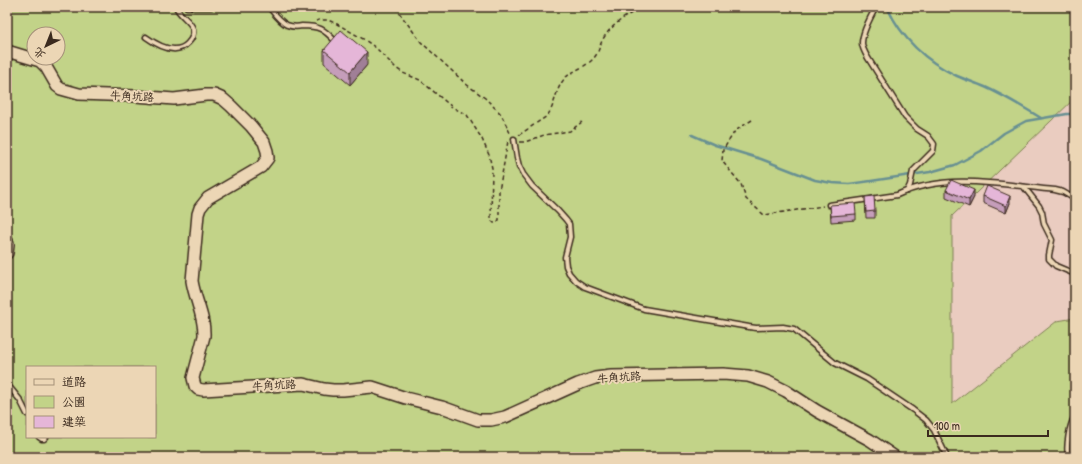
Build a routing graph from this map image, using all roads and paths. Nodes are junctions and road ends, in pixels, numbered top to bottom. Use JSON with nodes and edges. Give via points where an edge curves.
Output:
{"nodes":[{"id":1,"x":176,"y":7,"type":"edge"},
{"id":2,"x":187,"y":7,"type":"edge"},
{"id":3,"x":211,"y":7,"type":"edge"},
{"id":4,"x":269,"y":7,"type":"edge"},
{"id":5,"x":395,"y":7,"type":"edge"},
{"id":6,"x":644,"y":7,"type":"edge"},
{"id":7,"x":876,"y":7,"type":"edge"},
{"id":8,"x":303,"y":26,"type":"junction"},
{"id":9,"x":146,"y":37,"type":"dead end"},
{"id":10,"x":335,"y":41,"type":"edge"},
{"id":11,"x":7,"y":51,"type":"edge"},
{"id":12,"x":752,"y":120,"type":"dead end"},
{"id":13,"x":582,"y":122,"type":"dead end"},
{"id":14,"x":510,"y":131,"type":"junction"},
{"id":15,"x":514,"y":141,"type":"junction"},
{"id":16,"x":1024,"y":187,"type":"junction"},
{"id":17,"x":907,"y":191,"type":"junction"},
{"id":18,"x":1075,"y":199,"type":"edge"},
{"id":19,"x":829,"y":205,"type":"joint"},
{"id":20,"x":7,"y":241,"type":"edge"},
{"id":21,"x":7,"y":253,"type":"edge"},
{"id":22,"x":1075,"y":274,"type":"edge"},
{"id":23,"x":7,"y":384,"type":"edge"},
{"id":24,"x":26,"y":412,"type":"edge"},
{"id":25,"x":1075,"y":416,"type":"edge"},
{"id":26,"x":895,"y":457,"type":"edge"},
{"id":27,"x":947,"y":457,"type":"edge"},
{"id":28,"x":1068,"y":457,"type":"edge"}],
"edges":[{"from":1,"to":9,"type":"lane","via":[[192,26],[191,40],[178,49],[160,46]]},
{"from":2,"to":3,"type":"lane"},
{"from":4,"to":8,"type":"lane","via":[[287,25]]},
{"from":5,"to":14,"type":"path","via":[[421,42],[501,114]]},
{"from":6,"to":15,"type":"path","via":[[632,12],[615,25],[603,39],[598,54],[563,80],[551,112]]},
{"from":7,"to":17,"type":"lane","via":[[868,22],[862,43],[864,50],[905,117],[934,144],[934,150],[913,171]]},
{"from":8,"to":10,"type":"lane","via":[[322,29]]},
{"from":8,"to":14,"type":"path","via":[[319,20],[337,24],[365,40],[396,68],[420,80],[452,107],[466,115],[489,155],[492,168],[494,223],[499,220],[499,191]]},
{"from":11,"to":26,"type":"street","name":"牛角坑路","via":[[40,61],[57,86],[79,94],[174,99],[214,95],[231,106],[264,142],[268,158],[261,168],[208,198],[198,214],[192,281],[204,323],[204,336],[193,378],[198,389],[303,384],[333,390],[372,387],[478,420],[491,420],[505,417],[595,378],[723,374],[748,376],[786,391]]},
{"from":12,"to":19,"type":"path","via":[[735,131],[723,150],[722,161],[741,184],[746,199],[764,215]]},
{"from":13,"to":15,"type":"path","via":[[570,131],[544,135],[526,142]]},
{"from":14,"to":15,"type":"path"},
{"from":15,"to":27,"type":"lane","via":[[516,158],[523,174],[568,224],[570,237],[565,257],[566,266],[576,281],[585,287],[644,309],[756,328],[794,329],[835,363],[867,379],[926,420],[938,436]]},
{"from":16,"to":17,"type":"lane","via":[[996,183],[952,182]]},
{"from":16,"to":18,"type":"lane","via":[[1055,190]]},
{"from":16,"to":22,"type":"lane","via":[[1042,212],[1044,224],[1052,240],[1048,255],[1050,259],[1056,266]]},
{"from":17,"to":19,"type":"lane","via":[[897,195]]},
{"from":20,"to":21,"type":"street"},
{"from":23,"to":24,"type":"lane"},
{"from":25,"to":28,"type":"lane","via":[[1068,439]]}]}
